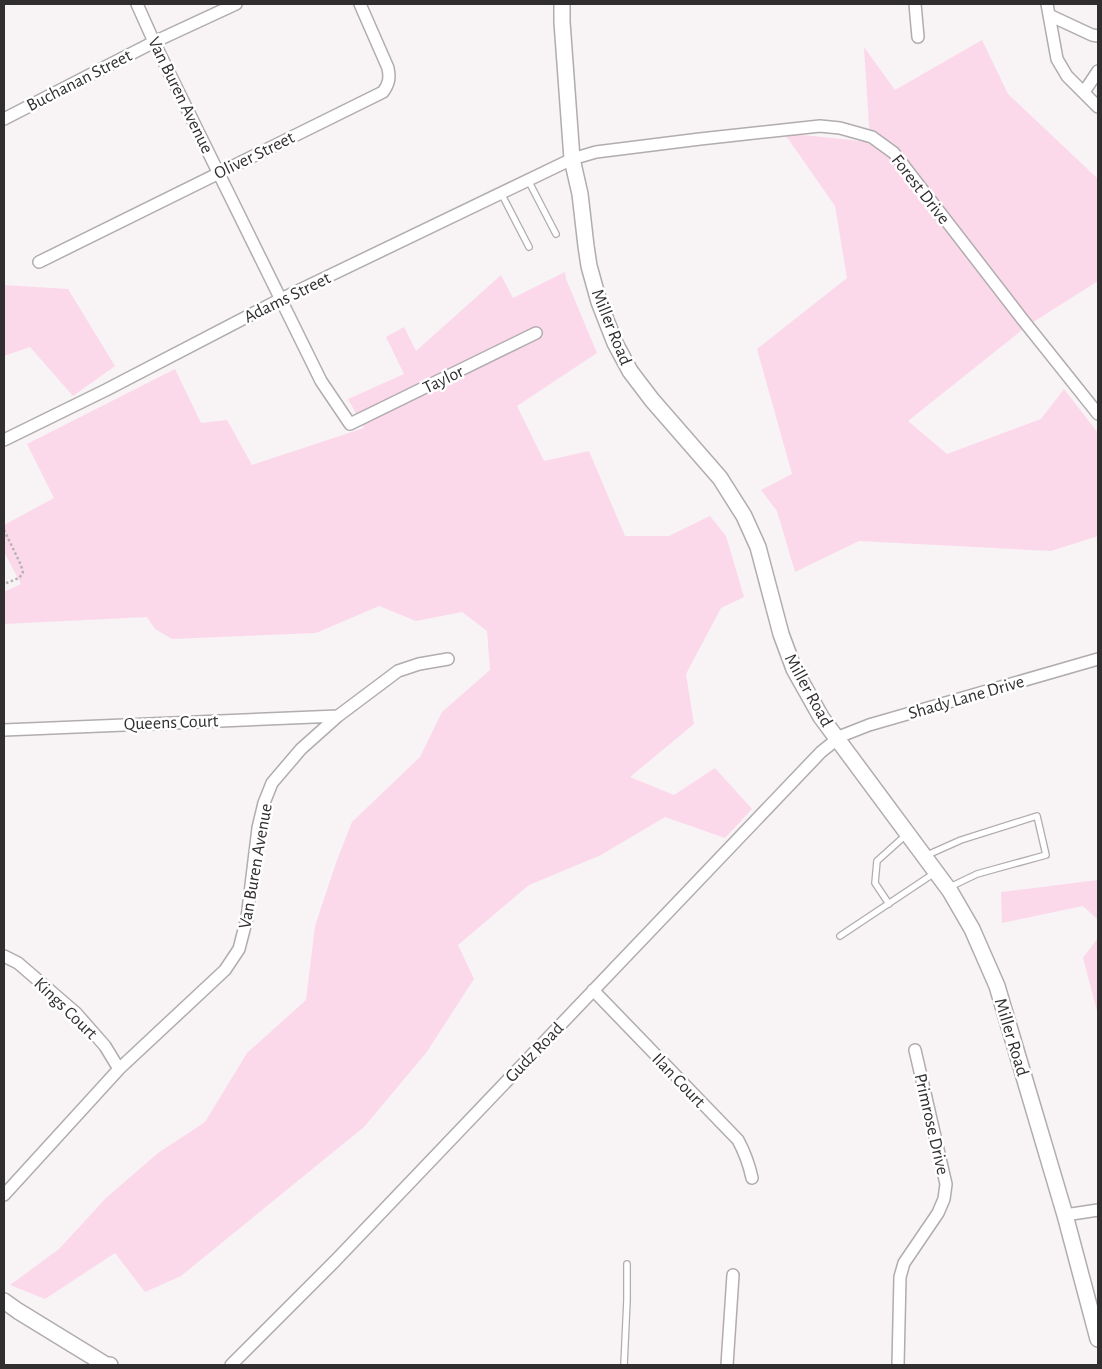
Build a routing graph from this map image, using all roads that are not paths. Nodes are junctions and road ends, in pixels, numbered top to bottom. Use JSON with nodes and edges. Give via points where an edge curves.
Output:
{"nodes":[{"id":1,"x":137,"y":4,"type":"edge"},
{"id":2,"x":236,"y":4,"type":"edge"},
{"id":3,"x":360,"y":4,"type":"edge"},
{"id":4,"x":562,"y":4,"type":"edge"},
{"id":5,"x":915,"y":4,"type":"edge"},
{"id":6,"x":1048,"y":9,"type":"edge"},
{"id":7,"x":918,"y":36,"type":"dead end"},
{"id":8,"x":1098,"y":36,"type":"edge"},
{"id":9,"x":154,"y":42,"type":"junction"},
{"id":10,"x":1098,"y":71,"type":"edge"},
{"id":11,"x":1084,"y":92,"type":"junction"},
{"id":12,"x":1098,"y":107,"type":"edge"},
{"id":13,"x":4,"y":119,"type":"edge"},
{"id":14,"x":572,"y":159,"type":"junction"},
{"id":15,"x":219,"y":172,"type":"junction"},
{"id":16,"x":528,"y":180,"type":"junction"},
{"id":17,"x":501,"y":193,"type":"junction"},
{"id":18,"x":556,"y":234,"type":"dead end"},
{"id":19,"x":529,"y":247,"type":"dead end"},
{"id":20,"x":39,"y":262,"type":"dead end"},
{"id":21,"x":281,"y":299,"type":"junction"},
{"id":22,"x":536,"y":333,"type":"dead end"},
{"id":23,"x":1098,"y":414,"type":"edge"},
{"id":24,"x":350,"y":424,"type":"joint"},
{"id":25,"x":4,"y":440,"type":"edge"},
{"id":26,"x":448,"y":659,"type":"dead end"},
{"id":27,"x":1098,"y":659,"type":"edge"},
{"id":28,"x":338,"y":716,"type":"junction"},
{"id":29,"x":4,"y":730,"type":"edge"},
{"id":30,"x":836,"y":739,"type":"junction"},
{"id":31,"x":907,"y":834,"type":"junction"},
{"id":32,"x":924,"y":857,"type":"junction"},
{"id":33,"x":936,"y":872,"type":"junction"},
{"id":34,"x":948,"y":888,"type":"junction"},
{"id":35,"x":889,"y":904,"type":"junction"},
{"id":36,"x":840,"y":936,"type":"dead end"},
{"id":37,"x":4,"y":956,"type":"edge"},
{"id":38,"x":593,"y":990,"type":"junction"},
{"id":39,"x":915,"y":1050,"type":"dead end"},
{"id":40,"x":119,"y":1069,"type":"junction"},
{"id":41,"x":752,"y":1178,"type":"dead end"},
{"id":42,"x":4,"y":1195,"type":"edge"},
{"id":43,"x":1098,"y":1210,"type":"edge"},
{"id":44,"x":1065,"y":1215,"type":"junction"},
{"id":45,"x":627,"y":1264,"type":"dead end"},
{"id":46,"x":733,"y":1275,"type":"dead end"},
{"id":47,"x":4,"y":1301,"type":"edge"},
{"id":48,"x":1098,"y":1339,"type":"edge"},
{"id":49,"x":110,"y":1365,"type":"edge"},
{"id":50,"x":230,"y":1365,"type":"edge"},
{"id":51,"x":624,"y":1365,"type":"edge"},
{"id":52,"x":727,"y":1365,"type":"edge"},
{"id":53,"x":898,"y":1365,"type":"edge"}],
"edges":[{"from":1,"to":9,"type":"street","name":"Van Buren Avenue"},
{"from":2,"to":9,"type":"street","name":"Buchanan Street"},
{"from":3,"to":15,"type":"street","name":"Oliver Street","via":[[388,68],[390,77],[383,92]]},
{"from":4,"to":14,"type":"street","name":"Miller Road"},
{"from":5,"to":7,"type":"street"},
{"from":6,"to":8,"type":"street"},
{"from":6,"to":11,"type":"street","via":[[1057,60],[1067,76]]},
{"from":9,"to":13,"type":"street","name":"Buchanan Street"},
{"from":9,"to":15,"type":"street","name":"Van Buren Avenue"},
{"from":10,"to":11,"type":"street"},
{"from":11,"to":12,"type":"street"},
{"from":14,"to":16,"type":"street","name":"Adams Street"},
{"from":14,"to":23,"type":"street","name":"Forest Drive","via":[[596,152],[820,126],[872,137],[894,153]]},
{"from":14,"to":30,"type":"street","name":"Miller Road","via":[[589,266],[616,343],[630,371],[720,478],[744,516],[758,547],[780,634],[794,669]]},
{"from":15,"to":20,"type":"street","name":"Oliver Street"},
{"from":15,"to":21,"type":"street","name":"Van Buren Avenue"},
{"from":16,"to":17,"type":"street","name":"Adams Street"},
{"from":16,"to":18,"type":"lane"},
{"from":17,"to":19,"type":"lane"},
{"from":17,"to":21,"type":"street","name":"Adams Street"},
{"from":21,"to":24,"type":"street","name":"Van Buren Avenue","via":[[321,382]]},
{"from":21,"to":25,"type":"street","name":"Adams Street"},
{"from":22,"to":24,"type":"street","name":"Taylor"},
{"from":26,"to":28,"type":"street","name":"Van Buren Avenue","via":[[398,671]]},
{"from":27,"to":30,"type":"street","name":"Shady Lane Drive","via":[[869,725]]},
{"from":28,"to":29,"type":"street","name":"Queens Court"},
{"from":28,"to":40,"type":"street","name":"Van Buren Avenue","via":[[301,749],[272,783],[258,828],[247,918],[239,949],[225,970]]},
{"from":30,"to":31,"type":"street","name":"Miller Road"},
{"from":30,"to":38,"type":"street","name":"Gudz Road"},
{"from":31,"to":32,"type":"street","name":"Miller Road"},
{"from":31,"to":35,"type":"lane","via":[[877,860],[875,883]]},
{"from":32,"to":33,"type":"street","name":"Miller Road"},
{"from":32,"to":34,"type":"lane","via":[[961,840],[1037,816],[1046,855],[977,874]]},
{"from":33,"to":34,"type":"street","name":"Miller Road"},
{"from":33,"to":35,"type":"lane"},
{"from":34,"to":44,"type":"street","name":"Miller Road","via":[[972,929],[997,986]]},
{"from":35,"to":36,"type":"lane"},
{"from":37,"to":40,"type":"street","name":"Kings Court","via":[[18,963],[76,1014],[106,1046]]},
{"from":38,"to":41,"type":"street","name":"Ilan Court","via":[[738,1140],[749,1162]]},
{"from":38,"to":50,"type":"street","name":"Gudz Road","via":[[335,1261]]},
{"from":39,"to":53,"type":"street","name":"Primrose Drive","via":[[946,1184],[938,1213],[904,1263],[900,1277]]},
{"from":40,"to":42,"type":"street","name":"Van Buren Avenue"},
{"from":43,"to":44,"type":"street"},
{"from":44,"to":48,"type":"street","name":"Miller Road"},
{"from":45,"to":51,"type":"lane"},
{"from":46,"to":52,"type":"street"},
{"from":47,"to":49,"type":"street"}]}
